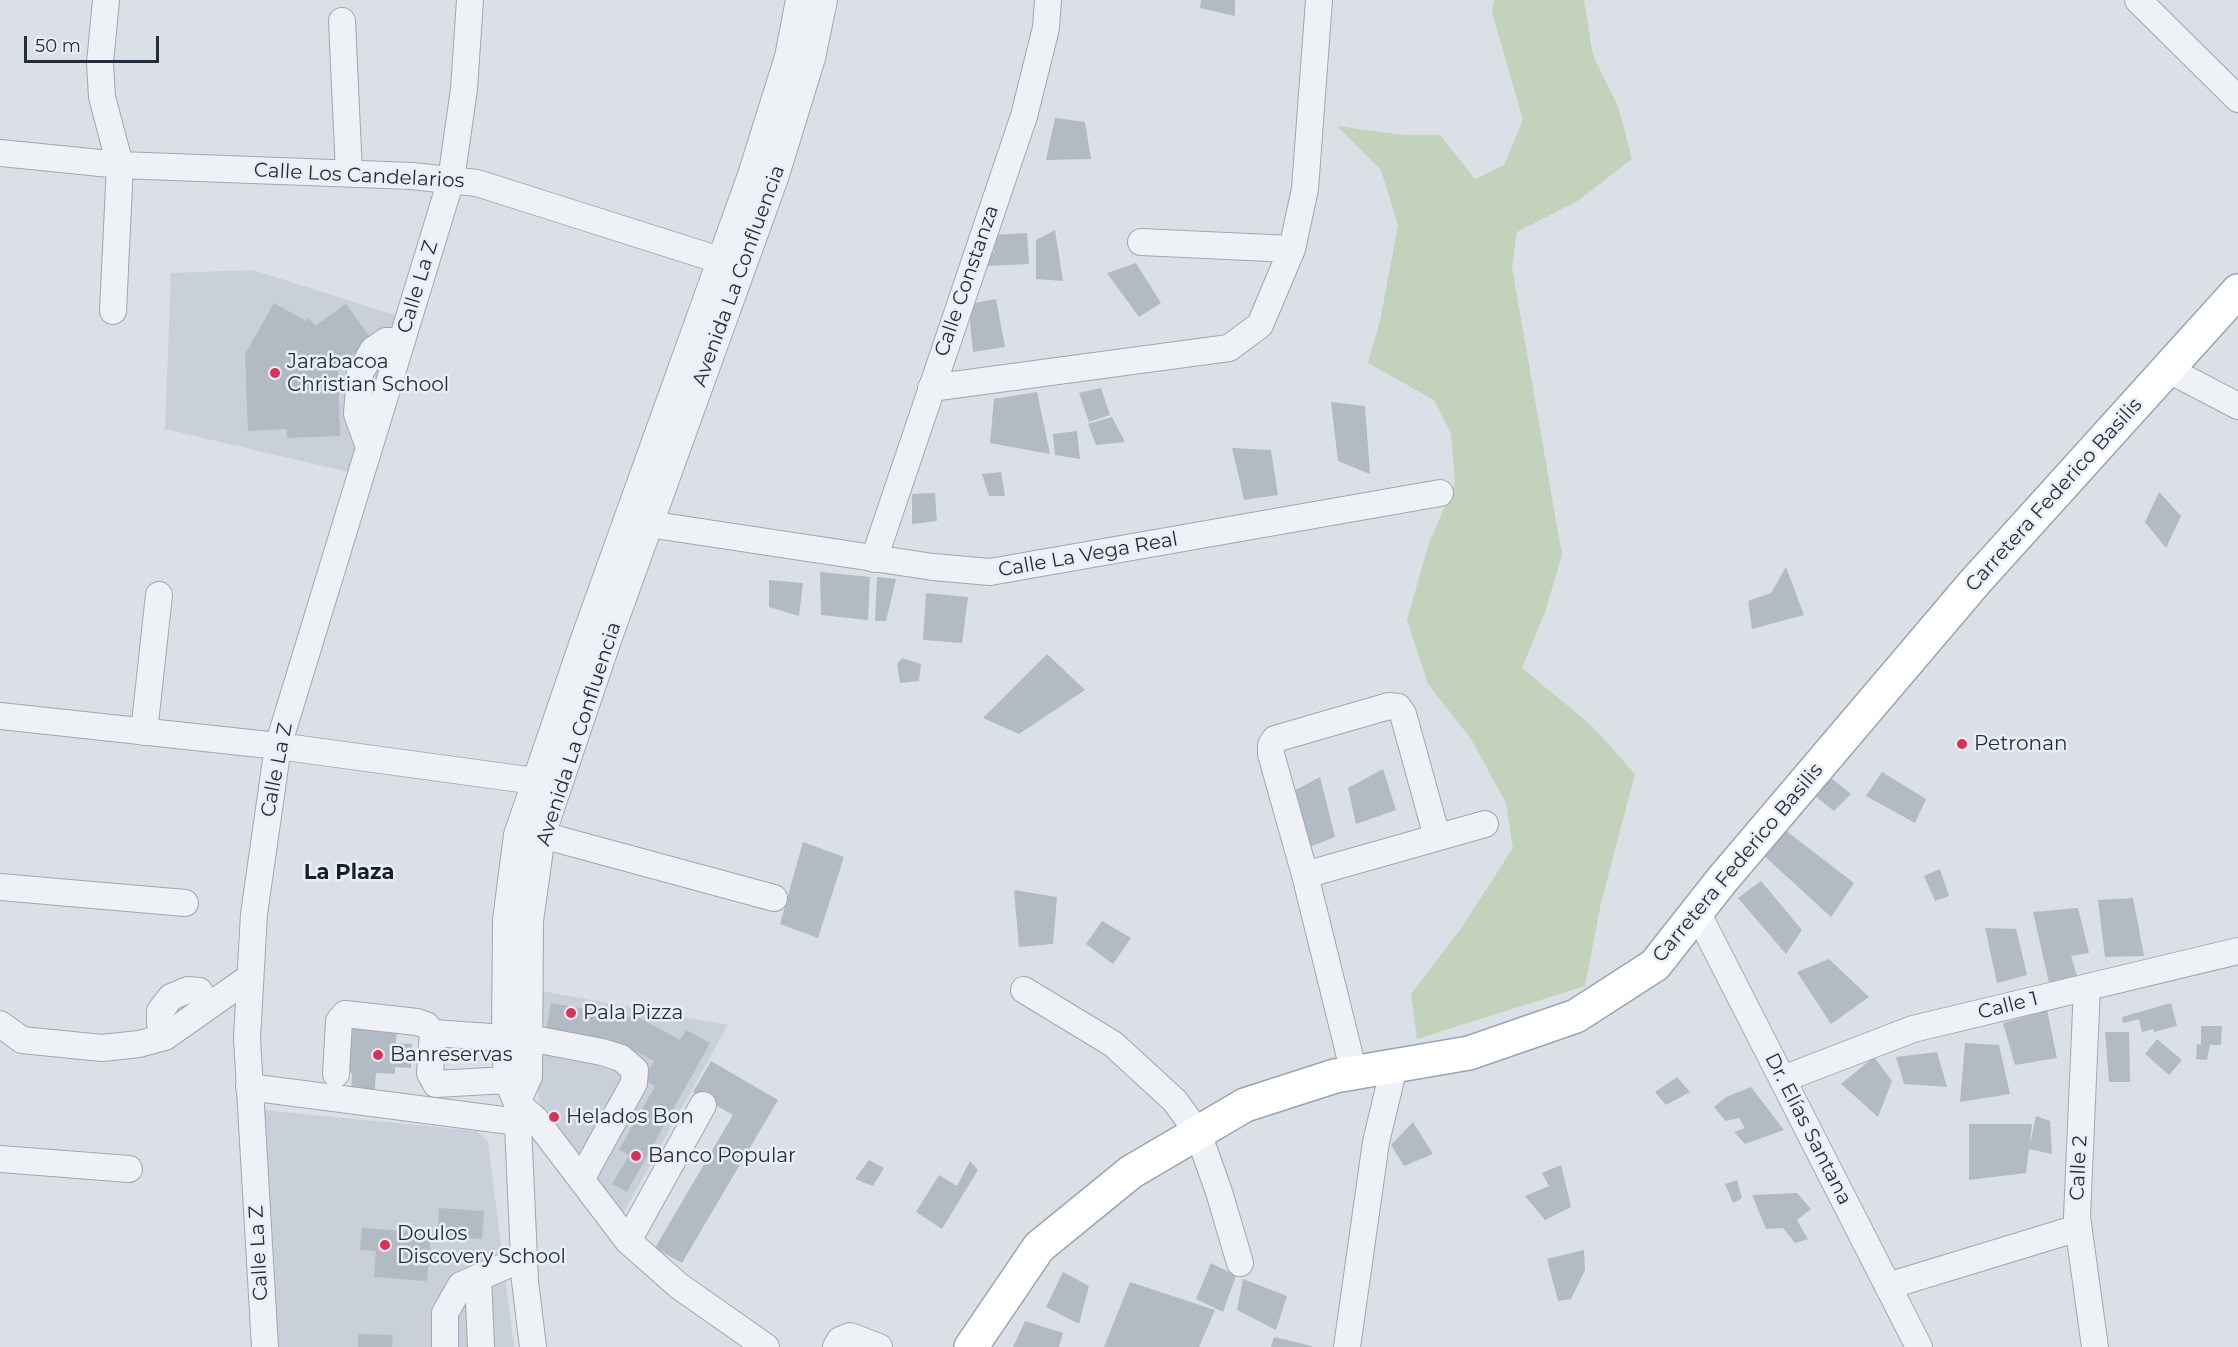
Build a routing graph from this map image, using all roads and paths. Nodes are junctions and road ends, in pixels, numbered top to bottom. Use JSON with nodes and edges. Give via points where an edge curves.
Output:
{"nodes":[{"id":1,"x":106,"y":0,"type":"edge"},
{"id":2,"x":470,"y":0,"type":"edge"},
{"id":3,"x":799,"y":0,"type":"edge"},
{"id":4,"x":824,"y":0,"type":"edge"},
{"id":5,"x":1048,"y":0,"type":"edge"},
{"id":6,"x":1318,"y":0,"type":"edge"},
{"id":7,"x":2138,"y":0,"type":"edge"},
{"id":8,"x":342,"y":21,"type":"dead end"},
{"id":9,"x":2238,"y":99,"type":"edge"},
{"id":10,"x":0,"y":153,"type":"edge"},
{"id":11,"x":120,"y":165,"type":"junction"},
{"id":12,"x":349,"y":173,"type":"junction"},
{"id":13,"x":451,"y":180,"type":"junction"},
{"id":14,"x":1141,"y":242,"type":"dead end"},
{"id":15,"x":1292,"y":249,"type":"junction"},
{"id":16,"x":730,"y":263,"type":"junction"},
{"id":17,"x":2238,"y":291,"type":"edge"},
{"id":18,"x":113,"y":311,"type":"dead end"},
{"id":19,"x":2167,"y":369,"type":"junction"},
{"id":20,"x":931,"y":388,"type":"junction"},
{"id":21,"x":2238,"y":406,"type":"edge"},
{"id":22,"x":1440,"y":493,"type":"dead end"},
{"id":23,"x":639,"y":523,"type":"junction"},
{"id":24,"x":874,"y":559,"type":"junction"},
{"id":25,"x":159,"y":595,"type":"dead end"},
{"id":26,"x":0,"y":716,"type":"edge"},
{"id":27,"x":144,"y":732,"type":"junction"},
{"id":28,"x":278,"y":746,"type":"junction"},
{"id":29,"x":535,"y":781,"type":"junction"},
{"id":30,"x":1485,"y":824,"type":"dead end"},
{"id":31,"x":517,"y":835,"type":"junction"},
{"id":32,"x":542,"y":835,"type":"junction"},
{"id":33,"x":1437,"y":837,"type":"junction"},
{"id":34,"x":1305,"y":875,"type":"junction"},
{"id":35,"x":0,"y":887,"type":"edge"},
{"id":36,"x":774,"y":898,"type":"dead end"},
{"id":37,"x":185,"y":903,"type":"dead end"},
{"id":38,"x":1697,"y":912,"type":"junction"},
{"id":39,"x":2238,"y":951,"type":"edge"},
{"id":40,"x":250,"y":977,"type":"junction"},
{"id":41,"x":2087,"y":987,"type":"junction"},
{"id":42,"x":1024,"y":990,"type":"dead end"},
{"id":43,"x":0,"y":1024,"type":"edge"},
{"id":44,"x":433,"y":1033,"type":"junction"},
{"id":45,"x":517,"y":1038,"type":"junction"},
{"id":46,"x":1394,"y":1067,"type":"junction"},
{"id":47,"x":1354,"y":1073,"type":"junction"},
{"id":48,"x":336,"y":1074,"type":"dead end"},
{"id":49,"x":1783,"y":1079,"type":"junction"},
{"id":50,"x":249,"y":1087,"type":"junction"},
{"id":51,"x":514,"y":1102,"type":"junction"},
{"id":52,"x":703,"y":1105,"type":"dead end"},
{"id":53,"x":1198,"y":1133,"type":"junction"},
{"id":54,"x":0,"y":1159,"type":"edge"},
{"id":55,"x":129,"y":1169,"type":"dead end"},
{"id":56,"x":582,"y":1178,"type":"junction"},
{"id":57,"x":2078,"y":1228,"type":"junction"},
{"id":58,"x":628,"y":1242,"type":"junction"},
{"id":59,"x":524,"y":1258,"type":"junction"},
{"id":60,"x":1240,"y":1263,"type":"dead end"},
{"id":61,"x":478,"y":1277,"type":"junction"},
{"id":62,"x":1888,"y":1286,"type":"junction"},
{"id":63,"x":265,"y":1347,"type":"edge"},
{"id":64,"x":445,"y":1347,"type":"edge"},
{"id":65,"x":481,"y":1347,"type":"edge"},
{"id":66,"x":534,"y":1347,"type":"edge"},
{"id":67,"x":766,"y":1347,"type":"edge"},
{"id":68,"x":836,"y":1347,"type":"edge"},
{"id":69,"x":879,"y":1347,"type":"edge"},
{"id":70,"x":971,"y":1347,"type":"edge"},
{"id":71,"x":1347,"y":1347,"type":"edge"},
{"id":72,"x":1919,"y":1347,"type":"edge"},
{"id":73,"x":2095,"y":1347,"type":"edge"}],
"edges":[{"from":1,"to":11,"type":"street","via":[[100,63],[102,97]]},
{"from":2,"to":13,"type":"street","name":"Calle La Z","via":[[464,89]]},
{"from":3,"to":16,"type":"street","name":"Avenida La Confluencia","via":[[788,57],[751,175]]},
{"from":4,"to":16,"type":"street","name":"Avenida La Confluencia","via":[[812,58],[776,175]]},
{"from":5,"to":20,"type":"street","name":"Calle Constanza","via":[[1046,28],[1024,116]]},
{"from":6,"to":15,"type":"street","via":[[1305,189]]},
{"from":7,"to":9,"type":"street"},
{"from":8,"to":12,"type":"street"},
{"from":10,"to":11,"type":"street","name":"Calle Los Candelarios"},
{"from":11,"to":12,"type":"street","name":"Calle Los Candelarios"},
{"from":11,"to":18,"type":"street"},
{"from":12,"to":13,"type":"street","name":"Calle Los Candelarios"},
{"from":13,"to":16,"type":"street","name":"Calle Los Candelarios","via":[[477,183]]},
{"from":13,"to":28,"type":"street","name":"Calle La Z"},
{"from":14,"to":15,"type":"street"},
{"from":15,"to":20,"type":"street","via":[[1260,325],[1229,348]]},
{"from":16,"to":23,"type":"street","name":"Avenida La Confluencia"},
{"from":17,"to":19,"type":"main road","name":"Carretera Federico Basilis"},
{"from":19,"to":21,"type":"street"},
{"from":19,"to":38,"type":"main road","name":"Carretera Federico Basilis","via":[[1975,582]]},
{"from":20,"to":24,"type":"street","name":"Calle Constanza"},
{"from":22,"to":24,"type":"street","name":"Calle La Vega Real","via":[[990,572]]},
{"from":23,"to":24,"type":"street","name":"Calle La Vega Real"},
{"from":23,"to":29,"type":"street","name":"Avenida La Confluencia"},
{"from":23,"to":32,"type":"street","name":"Avenida La Confluencia","via":[[608,639]]},
{"from":25,"to":27,"type":"street"},
{"from":26,"to":27,"type":"street"},
{"from":27,"to":28,"type":"street"},
{"from":28,"to":29,"type":"street"},
{"from":28,"to":40,"type":"street","name":"Calle La Z","via":[[254,914]]},
{"from":29,"to":31,"type":"street","name":"Avenida La Confluencia"},
{"from":30,"to":33,"type":"street"},
{"from":31,"to":32,"type":"street"},
{"from":31,"to":45,"type":"street","name":"Avenida La Confluencia","via":[[506,920]]},
{"from":32,"to":36,"type":"street"},
{"from":32,"to":45,"type":"street","name":"Avenida La Confluencia"},
{"from":33,"to":34,"type":"street"},
{"from":33,"to":34,"type":"street","via":[[1403,714],[1398,707],[1389,705],[1275,739],[1271,745]]},
{"from":34,"to":47,"type":"street"},
{"from":35,"to":37,"type":"street"},
{"from":38,"to":46,"type":"main road","name":"Carretera Federico Basilis","via":[[1655,965],[1576,1016],[1468,1053]]},
{"from":38,"to":49,"type":"street","name":"Dr. Elías Santana"},
{"from":39,"to":41,"type":"street","name":"Calle 1"},
{"from":40,"to":43,"type":"street","via":[[208,1004],[199,992],[188,990],[171,997],[160,1011],[159,1023],[165,1037],[140,1044],[102,1048],[22,1040]]},
{"from":40,"to":50,"type":"street","name":"Calle La Z"},
{"from":41,"to":49,"type":"street","name":"Calle 1","via":[[1913,1029]]},
{"from":41,"to":57,"type":"street","name":"Calle 2"},
{"from":42,"to":53,"type":"street","via":[[1113,1044],[1175,1101]]},
{"from":44,"to":45,"type":"street"},
{"from":44,"to":48,"type":"street","via":[[417,1022],[345,1014],[339,1022]]},
{"from":44,"to":51,"type":"street","via":[[430,1073],[436,1084]]},
{"from":45,"to":51,"type":"street","name":"Avenida La Confluencia","via":[[529,1076]]},
{"from":45,"to":56,"type":"street","via":[[602,1052],[630,1063],[635,1070],[634,1083]]},
{"from":46,"to":47,"type":"main road","name":"Carretera Federico Basilis"},
{"from":46,"to":71,"type":"street","via":[[1376,1142]]},
{"from":47,"to":53,"type":"main road","name":"Carretera Federico Basilis","via":[[1245,1105]]},
{"from":49,"to":62,"type":"street","name":"Dr. Elías Santana"},
{"from":50,"to":51,"type":"street"},
{"from":50,"to":63,"type":"street","name":"Calle La Z"},
{"from":51,"to":56,"type":"street","via":[[536,1120]]},
{"from":51,"to":59,"type":"street"},
{"from":52,"to":58,"type":"street"},
{"from":53,"to":60,"type":"street"},
{"from":53,"to":70,"type":"main road","name":"Carretera Federico Basilis","via":[[1131,1172],[1039,1247]]},
{"from":54,"to":55,"type":"street"},
{"from":56,"to":58,"type":"street"},
{"from":57,"to":62,"type":"street"},
{"from":57,"to":73,"type":"street","name":"Calle 2"},
{"from":58,"to":67,"type":"street","via":[[679,1286]]},
{"from":59,"to":61,"type":"street"},
{"from":59,"to":66,"type":"street"},
{"from":61,"to":64,"type":"street","via":[[461,1286],[451,1299],[445,1313]]},
{"from":61,"to":65,"type":"street"},
{"from":62,"to":72,"type":"street","name":"Dr. Elías Santana"},
{"from":68,"to":69,"type":"street","via":[[840,1340],[850,1336]]}]}
